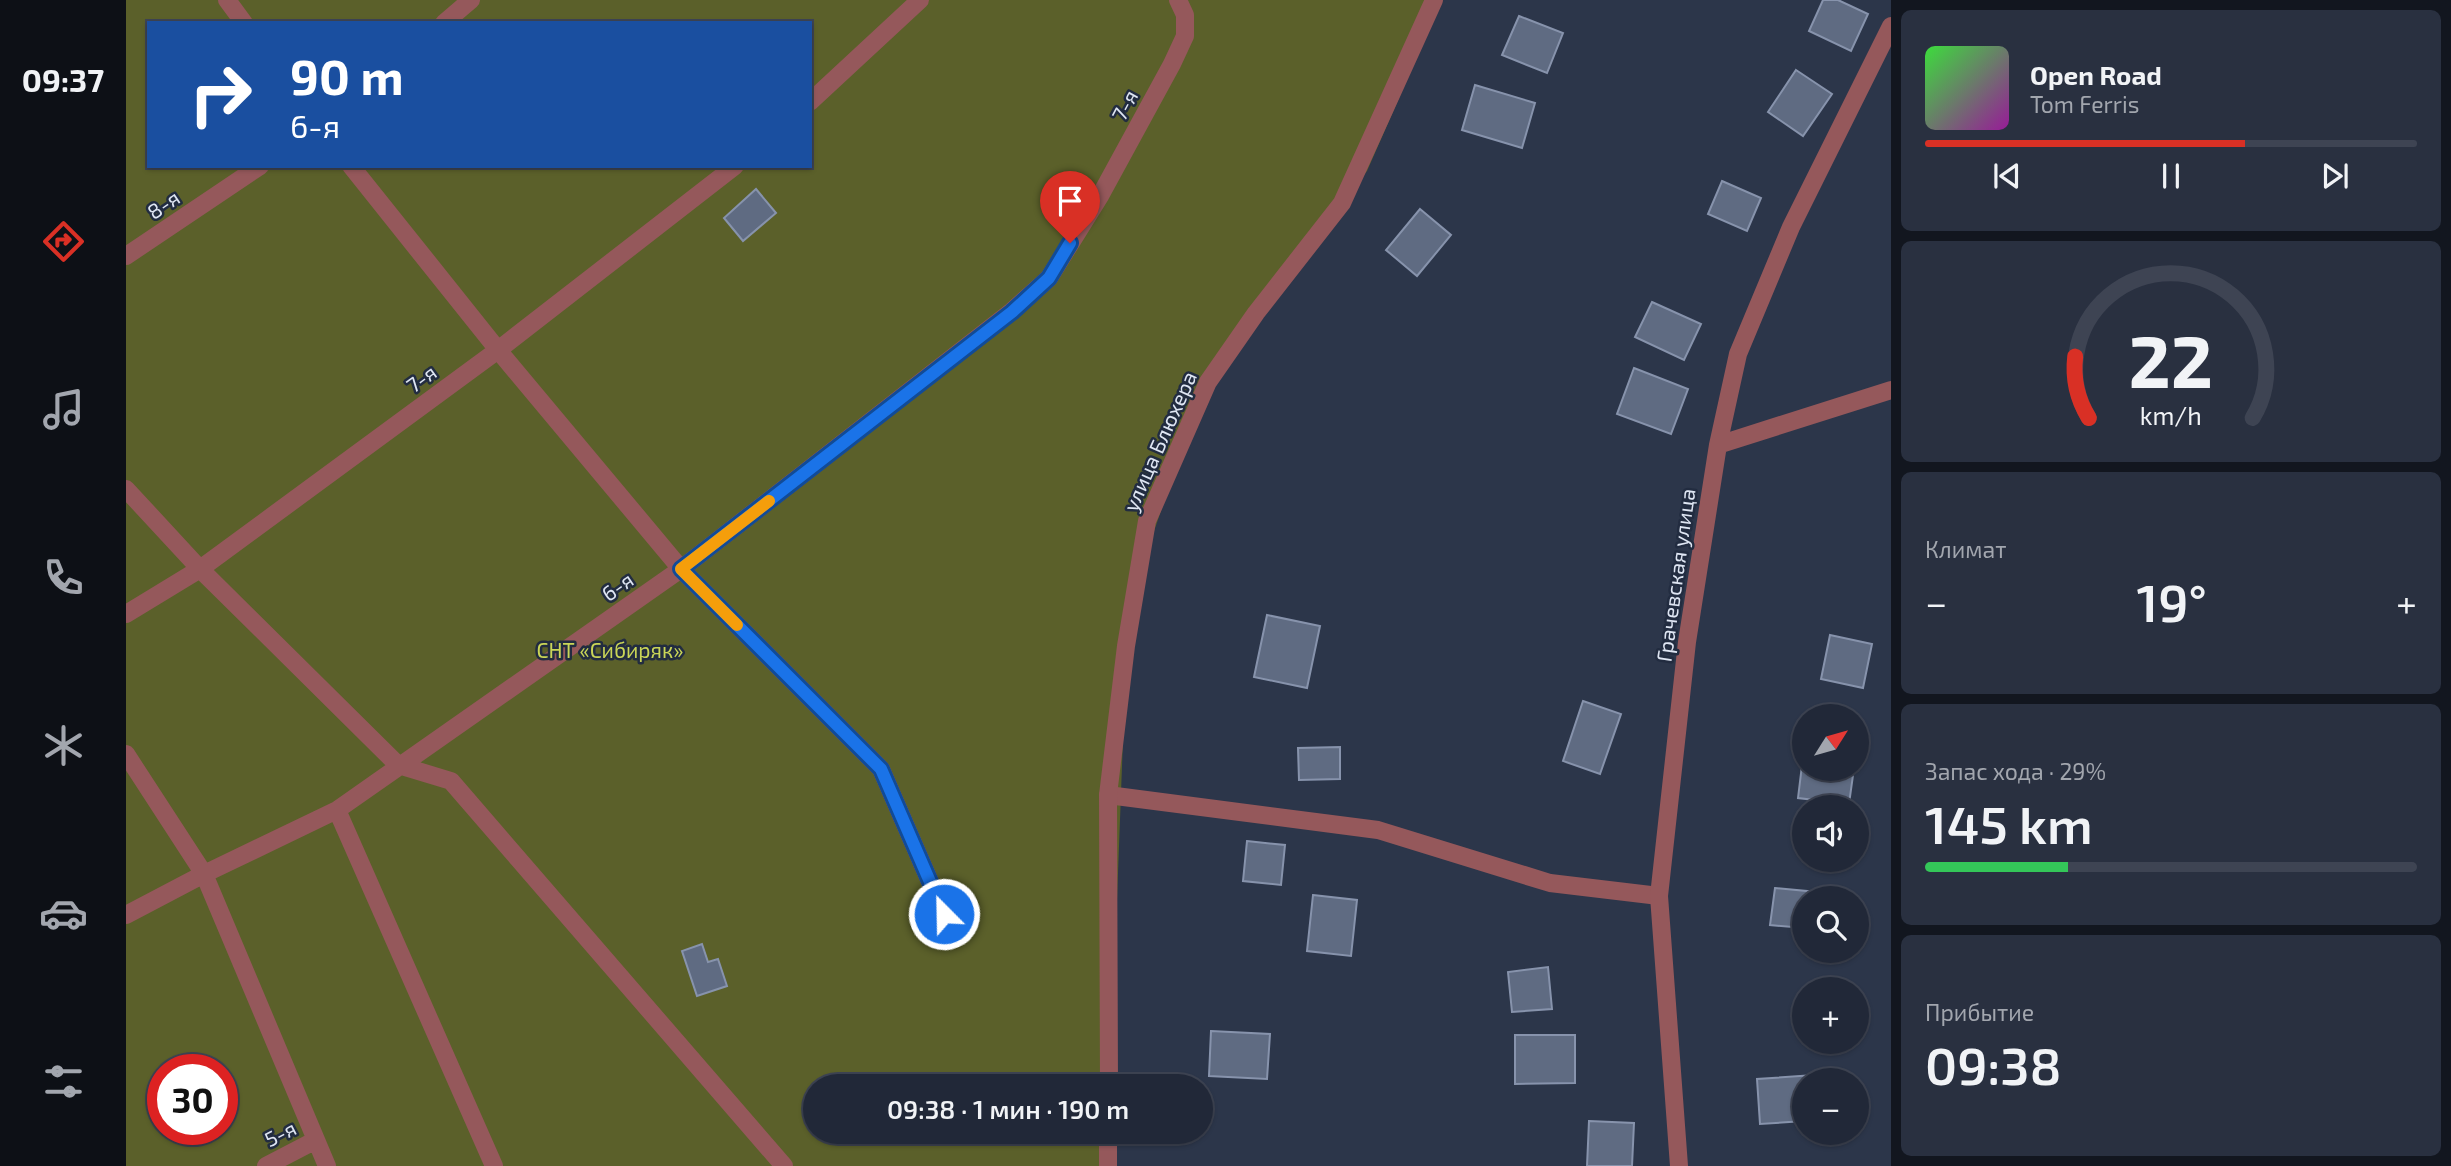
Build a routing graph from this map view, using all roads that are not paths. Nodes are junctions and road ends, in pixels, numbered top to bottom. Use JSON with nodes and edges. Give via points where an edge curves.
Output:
{"nodes":[{"id":1,"x":227,"y":0,"type":"edge"},
{"id":2,"x":471,"y":0,"type":"edge"},
{"id":3,"x":920,"y":0,"type":"edge"},
{"id":4,"x":1178,"y":0,"type":"edge"},
{"id":5,"x":1434,"y":0,"type":"edge"},
{"id":6,"x":243,"y":21,"type":"edge"},
{"id":7,"x":446,"y":21,"type":"edge"},
{"id":8,"x":1891,"y":26,"type":"edge"},
{"id":9,"x":812,"y":101,"type":"edge"},
{"id":10,"x":257,"y":168,"type":"edge"},
{"id":11,"x":353,"y":168,"type":"edge"},
{"id":12,"x":732,"y":168,"type":"edge"},
{"id":13,"x":1081,"y":226,"type":"joint"},
{"id":14,"x":126,"y":256,"type":"edge"},
{"id":15,"x":498,"y":350,"type":"junction"},
{"id":16,"x":1891,"y":390,"type":"edge"},
{"id":17,"x":1718,"y":445,"type":"junction"},
{"id":18,"x":126,"y":489,"type":"edge"},
{"id":19,"x":200,"y":569,"type":"junction"},
{"id":20,"x":681,"y":569,"type":"junction"},
{"id":21,"x":126,"y":614,"type":"edge"},
{"id":22,"x":126,"y":754,"type":"edge"},
{"id":23,"x":398,"y":765,"type":"junction"},
{"id":24,"x":1108,"y":795,"type":"junction"},
{"id":25,"x":337,"y":810,"type":"junction"},
{"id":26,"x":204,"y":874,"type":"junction"},
{"id":27,"x":1659,"y":896,"type":"junction"},
{"id":28,"x":944,"y":914,"type":"dead end"},
{"id":29,"x":126,"y":915,"type":"edge"},
{"id":30,"x":1109,"y":1074,"type":"edge"},
{"id":31,"x":316,"y":1140,"type":"junction"},
{"id":32,"x":1108,"y":1144,"type":"edge"},
{"id":33,"x":266,"y":1166,"type":"edge"},
{"id":34,"x":327,"y":1166,"type":"edge"},
{"id":35,"x":494,"y":1166,"type":"edge"},
{"id":36,"x":784,"y":1166,"type":"edge"},
{"id":37,"x":1108,"y":1166,"type":"edge"},
{"id":38,"x":1679,"y":1166,"type":"edge"}],
"edges":[{"from":1,"to":6,"type":"street"},
{"from":2,"to":7,"type":"street"},
{"from":3,"to":9,"type":"street"},
{"from":4,"to":13,"type":"street","name":"7-я","via":[[1185,15],[1185,36]]},
{"from":5,"to":24,"type":"street","name":"улица Блюхера","via":[[1342,203],[1208,382],[1147,522]]},
{"from":8,"to":17,"type":"street","name":"Грачевская улица","via":[[1791,227],[1738,354]]},
{"from":10,"to":14,"type":"street","name":"8-я"},
{"from":11,"to":15,"type":"street"},
{"from":12,"to":15,"type":"street","name":"7-я"},
{"from":13,"to":20,"type":"street","name":"6-я","via":[[1049,278],[1012,312]]},
{"from":15,"to":19,"type":"street","name":"7-я"},
{"from":15,"to":20,"type":"street"},
{"from":16,"to":17,"type":"street"},
{"from":17,"to":27,"type":"street","name":"Грачевская улица","via":[[1687,642]]},
{"from":18,"to":19,"type":"street"},
{"from":19,"to":21,"type":"street","name":"7-я"},
{"from":19,"to":23,"type":"street"},
{"from":20,"to":23,"type":"street","name":"6-я"},
{"from":20,"to":28,"type":"street","via":[[881,769]]},
{"from":22,"to":26,"type":"street"},
{"from":23,"to":25,"type":"street","name":"6-я"},
{"from":23,"to":36,"type":"street","via":[[451,781]]},
{"from":24,"to":27,"type":"street","via":[[1378,830],[1550,883]]},
{"from":24,"to":30,"type":"street","name":"улица Блюхера"},
{"from":25,"to":26,"type":"street","name":"6-я"},
{"from":25,"to":35,"type":"street"},
{"from":26,"to":29,"type":"street","name":"6-я"},
{"from":26,"to":31,"type":"street"},
{"from":27,"to":38,"type":"street","name":"Грачевская улица"},
{"from":31,"to":33,"type":"street","name":"5-я"},
{"from":31,"to":34,"type":"street"},
{"from":32,"to":37,"type":"street"}]}
